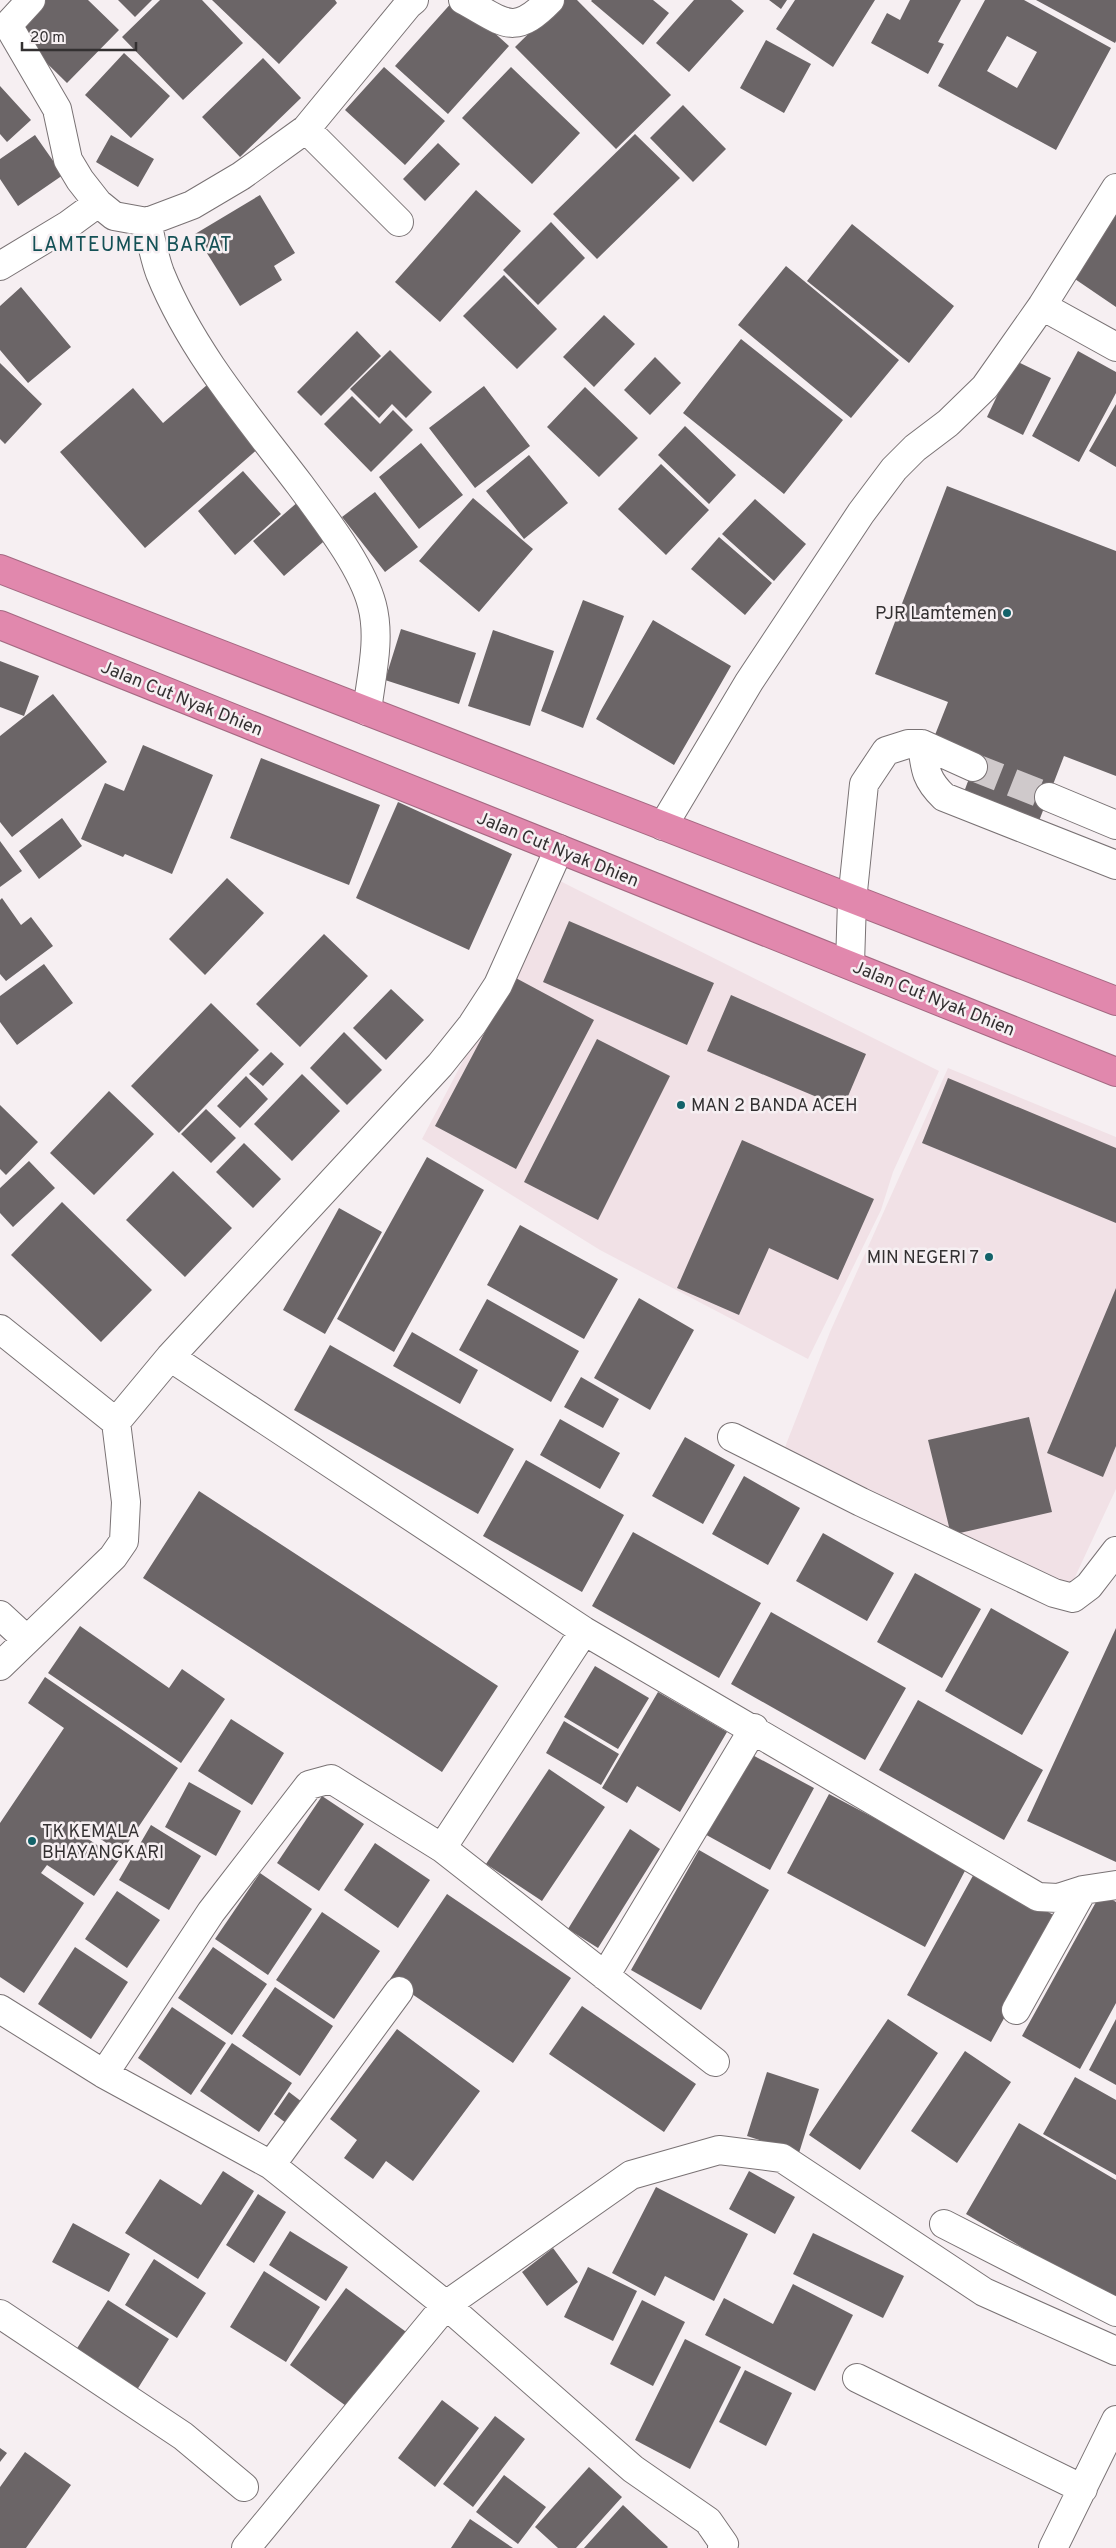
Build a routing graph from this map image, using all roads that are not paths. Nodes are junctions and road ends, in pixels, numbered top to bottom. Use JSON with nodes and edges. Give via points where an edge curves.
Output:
{"nodes":[{"id":1,"x":32,"y":0,"type":"edge"},
{"id":2,"x":414,"y":0,"type":"edge"},
{"id":3,"x":463,"y":0,"type":"edge"},
{"id":4,"x":550,"y":0,"type":"edge"},
{"id":5,"x":306,"y":130,"type":"junction"},
{"id":6,"x":1116,"y":188,"type":"edge"},
{"id":7,"x":98,"y":203,"type":"junction"},
{"id":8,"x":147,"y":222,"type":"junction"},
{"id":9,"x":399,"y":222,"type":"dead end"},
{"id":10,"x":0,"y":266,"type":"edge"},
{"id":11,"x":1042,"y":306,"type":"junction"},
{"id":12,"x":1116,"y":347,"type":"edge"},
{"id":13,"x":0,"y":569,"type":"edge"},
{"id":14,"x":0,"y":625,"type":"edge"},
{"id":15,"x":367,"y":711,"type":"junction"},
{"id":16,"x":922,"y":744,"type":"junction"},
{"id":17,"x":973,"y":767,"type":"tunnel mouth"},
{"id":18,"x":1048,"y":797,"type":"tunnel mouth"},
{"id":19,"x":1116,"y":825,"type":"edge"},
{"id":20,"x":663,"y":826,"type":"junction"},
{"id":21,"x":559,"y":849,"type":"junction"},
{"id":22,"x":1116,"y":865,"type":"edge"},
{"id":23,"x":852,"y":900,"type":"junction"},
{"id":24,"x":850,"y":964,"type":"junction"},
{"id":25,"x":1116,"y":1001,"type":"edge"},
{"id":26,"x":1116,"y":1072,"type":"edge"},
{"id":27,"x":0,"y":1329,"type":"edge"},
{"id":28,"x":170,"y":1357,"type":"junction"},
{"id":29,"x":116,"y":1422,"type":"junction"},
{"id":30,"x":732,"y":1437,"type":"dead end"},
{"id":31,"x":1116,"y":1551,"type":"edge"},
{"id":32,"x":0,"y":1615,"type":"edge"},
{"id":33,"x":584,"y":1631,"type":"junction"},
{"id":34,"x":26,"y":1639,"type":"junction"},
{"id":35,"x":0,"y":1666,"type":"edge"},
{"id":36,"x":754,"y":1728,"type":"junction"},
{"id":37,"x":442,"y":1848,"type":"junction"},
{"id":38,"x":1116,"y":1885,"type":"edge"},
{"id":39,"x":1083,"y":1890,"type":"junction"},
{"id":40,"x":605,"y":1976,"type":"junction"},
{"id":41,"x":399,"y":1991,"type":"dead end"},
{"id":42,"x":0,"y":2009,"type":"edge"},
{"id":43,"x":1016,"y":2010,"type":"dead end"},
{"id":44,"x":715,"y":2062,"type":"dead end"},
{"id":45,"x":104,"y":2074,"type":"junction"},
{"id":46,"x":271,"y":2166,"type":"junction"},
{"id":47,"x":944,"y":2224,"type":"dead end"},
{"id":48,"x":446,"y":2305,"type":"junction"},
{"id":49,"x":1116,"y":2312,"type":"edge"},
{"id":50,"x":0,"y":2314,"type":"edge"},
{"id":51,"x":1116,"y":2351,"type":"edge"},
{"id":52,"x":857,"y":2378,"type":"dead end"},
{"id":53,"x":1116,"y":2420,"type":"edge"},
{"id":54,"x":244,"y":2487,"type":"dead end"},
{"id":55,"x":1083,"y":2489,"type":"junction"},
{"id":56,"x":246,"y":2548,"type":"edge"},
{"id":57,"x":722,"y":2548,"type":"edge"},
{"id":58,"x":1053,"y":2548,"type":"edge"}],
"edges":[{"from":1,"to":7,"type":"street","via":[[8,25],[57,108],[68,160]]},
{"from":2,"to":5,"type":"street"},
{"from":3,"to":4,"type":"street","via":[[501,21],[517,24],[526,21]]},
{"from":5,"to":8,"type":"street","via":[[192,205]]},
{"from":5,"to":9,"type":"street"},
{"from":6,"to":11,"type":"street"},
{"from":7,"to":8,"type":"street","via":[[114,216]]},
{"from":7,"to":10,"type":"street"},
{"from":8,"to":15,"type":"street","via":[[159,271],[178,314],[204,356],[326,521],[355,568],[372,605],[376,636]]},
{"from":11,"to":12,"type":"street"},
{"from":11,"to":20,"type":"street","via":[[985,387],[894,469],[861,513],[749,682]]},
{"from":13,"to":15,"type":"highway"},
{"from":14,"to":21,"type":"highway","name":"Jalan Cut Nyak Dhien"},
{"from":15,"to":20,"type":"highway"},
{"from":16,"to":17,"type":"street"},
{"from":16,"to":22,"type":"street","via":[[926,773],[932,786],[944,797]]},
{"from":16,"to":23,"type":"street","via":[[908,744],[886,751],[864,784]]},
{"from":18,"to":19,"type":"street"},
{"from":20,"to":23,"type":"highway"},
{"from":21,"to":24,"type":"highway","name":"Jalan Cut Nyak Dhien"},
{"from":21,"to":28,"type":"street","via":[[498,986],[472,1025],[440,1065]]},
{"from":23,"to":24,"type":"street"},
{"from":23,"to":25,"type":"highway"},
{"from":24,"to":26,"type":"highway","name":"Jalan Cut Nyak Dhien"},
{"from":27,"to":29,"type":"street"},
{"from":28,"to":29,"type":"street"},
{"from":28,"to":33,"type":"street"},
{"from":29,"to":34,"type":"street","via":[[126,1502],[124,1541],[113,1558]]},
{"from":30,"to":31,"type":"street","via":[[1054,1593],[1073,1598],[1089,1586]]},
{"from":32,"to":34,"type":"street"},
{"from":33,"to":36,"type":"street"},
{"from":33,"to":37,"type":"street"},
{"from":34,"to":35,"type":"street"},
{"from":36,"to":39,"type":"street","via":[[1038,1897],[1058,1898]]},
{"from":36,"to":40,"type":"street"},
{"from":37,"to":40,"type":"street"},
{"from":37,"to":45,"type":"street","via":[[330,1780],[309,1784],[211,1912]]},
{"from":38,"to":39,"type":"street"},
{"from":39,"to":43,"type":"street"},
{"from":40,"to":44,"type":"street"},
{"from":41,"to":46,"type":"street"},
{"from":42,"to":45,"type":"street"},
{"from":45,"to":46,"type":"street"},
{"from":46,"to":48,"type":"street"},
{"from":47,"to":49,"type":"street"},
{"from":48,"to":51,"type":"street","via":[[631,2175],[719,2150],[782,2158],[984,2292]]},
{"from":48,"to":56,"type":"street"},
{"from":48,"to":57,"type":"street","via":[[633,2469],[708,2521],[724,2544]]},
{"from":50,"to":54,"type":"street","via":[[183,2436]]},
{"from":52,"to":55,"type":"street"},
{"from":53,"to":55,"type":"street"},
{"from":55,"to":58,"type":"street"}]}
